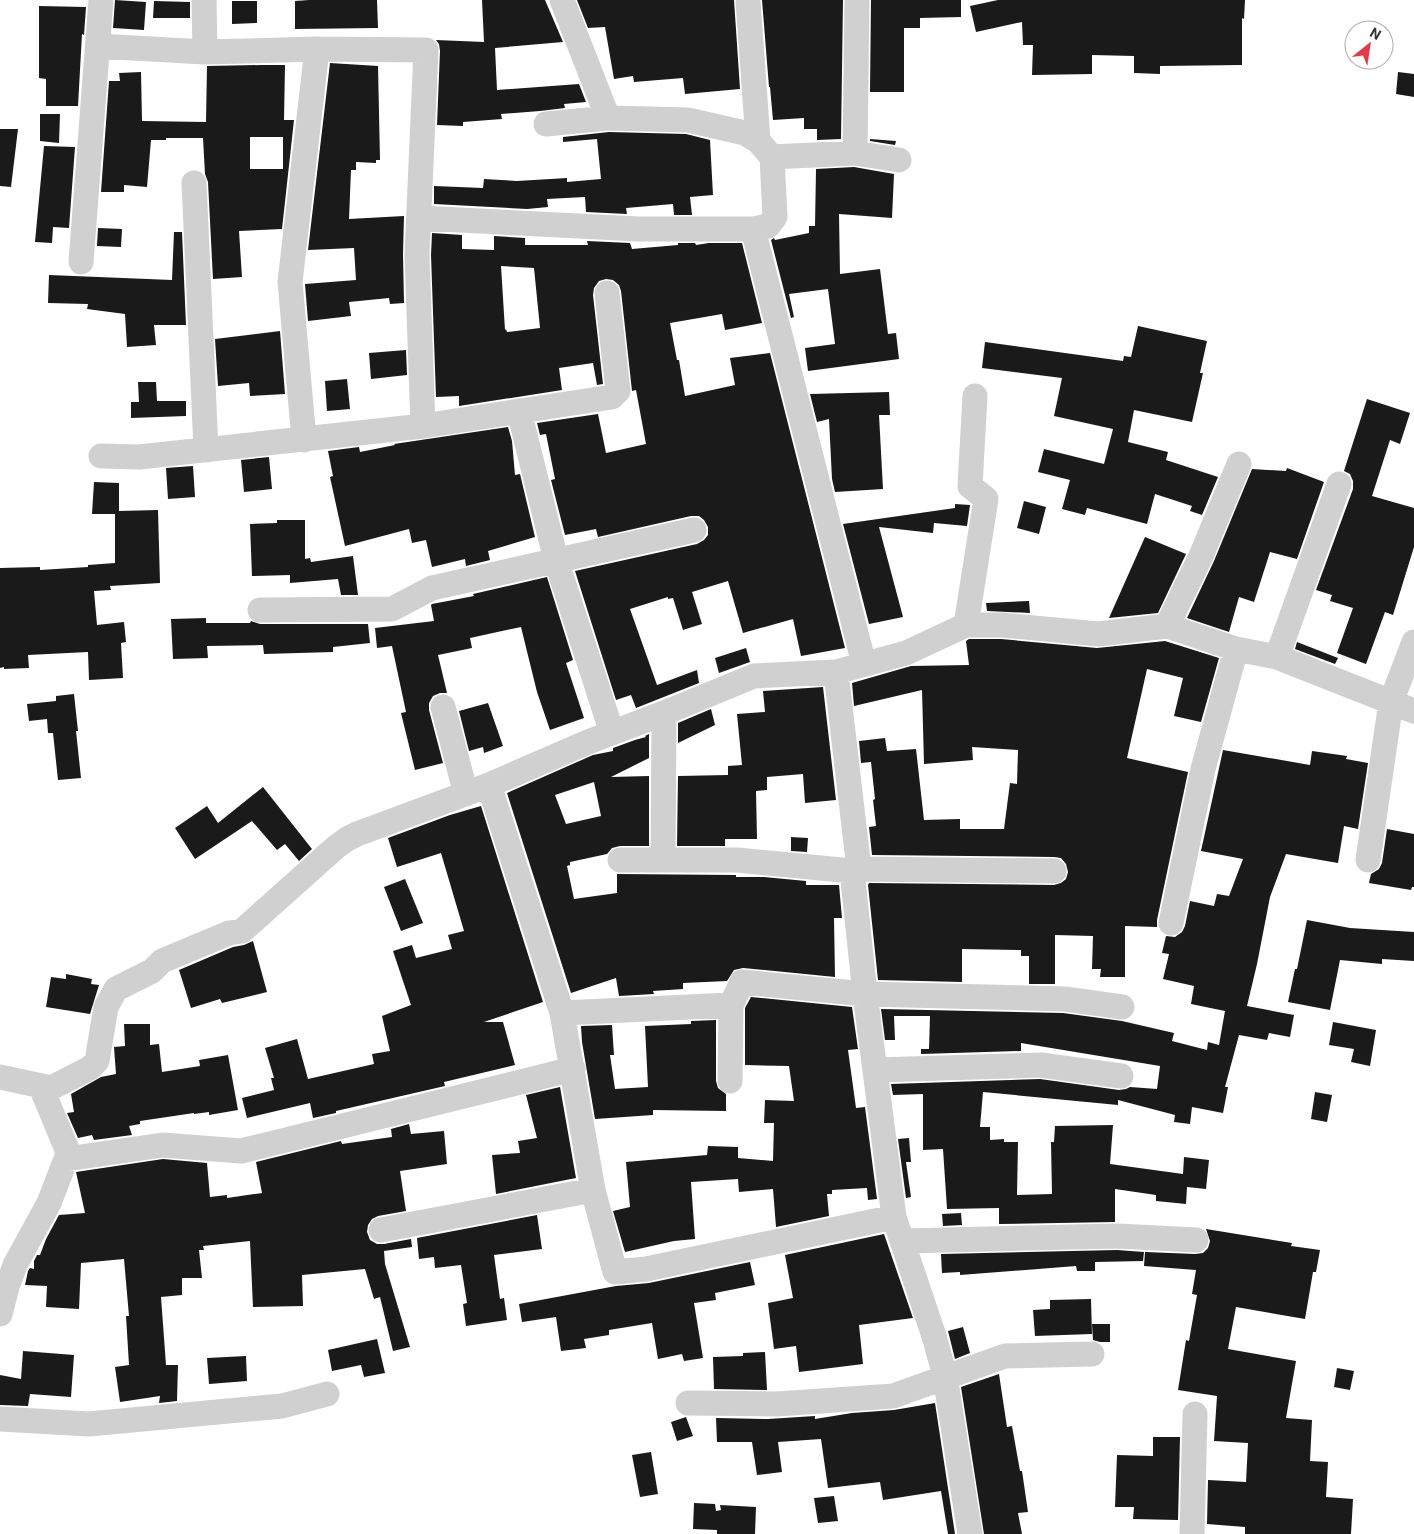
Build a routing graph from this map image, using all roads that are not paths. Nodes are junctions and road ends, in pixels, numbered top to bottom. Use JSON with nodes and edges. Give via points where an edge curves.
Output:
{"nodes":[{"id":1,"x":102,"y":0,"type":"edge"},
{"id":2,"x":204,"y":0,"type":"edge"},
{"id":3,"x":562,"y":0,"type":"edge"},
{"id":4,"x":857,"y":0,"type":"edge"},
{"id":5,"x":748,"y":1,"type":"edge"},
{"id":6,"x":98,"y":46,"type":"junction"},
{"id":7,"x":317,"y":49,"type":"junction"},
{"id":8,"x":205,"y":52,"type":"junction"},
{"id":9,"x":608,"y":118,"type":"junction"},
{"id":10,"x":546,"y":124,"type":"dead end"},
{"id":11,"x":765,"y":149,"type":"junction"},
{"id":12,"x":855,"y":153,"type":"junction"},
{"id":13,"x":899,"y":160,"type":"dead end"},
{"id":14,"x":194,"y":183,"type":"dead end"},
{"id":15,"x":419,"y":218,"type":"junction"},
{"id":16,"x":753,"y":229,"type":"junction"},
{"id":17,"x":81,"y":262,"type":"dead end"},
{"id":18,"x":607,"y":293,"type":"dead end"},
{"id":19,"x":975,"y":396,"type":"dead end"},
{"id":20,"x":518,"y":411,"type":"junction"},
{"id":21,"x":423,"y":426,"type":"junction"},
{"id":22,"x":304,"y":440,"type":"junction"},
{"id":23,"x":206,"y":450,"type":"junction"},
{"id":24,"x":101,"y":456,"type":"dead end"},
{"id":25,"x":1239,"y":464,"type":"dead end"},
{"id":26,"x":1338,"y":484,"type":"dead end"},
{"id":27,"x":694,"y":530,"type":"dead end"},
{"id":28,"x":556,"y":560,"type":"junction"},
{"id":29,"x":260,"y":610,"type":"dead end"},
{"id":30,"x":966,"y":625,"type":"junction"},
{"id":31,"x":1167,"y":626,"type":"junction"},
{"id":32,"x":1414,"y":642,"type":"edge"},
{"id":33,"x":1236,"y":649,"type":"junction"},
{"id":34,"x":1277,"y":656,"type":"junction"},
{"id":35,"x":864,"y":664,"type":"junction"},
{"id":36,"x":836,"y":672,"type":"junction"},
{"id":37,"x":443,"y":706,"type":"dead end"},
{"id":38,"x":1403,"y":706,"type":"edge"},
{"id":39,"x":664,"y":713,"type":"junction"},
{"id":40,"x":612,"y":733,"type":"junction"},
{"id":41,"x":489,"y":785,"type":"junction"},
{"id":42,"x":466,"y":794,"type":"junction"},
{"id":43,"x":620,"y":860,"type":"dead end"},
{"id":44,"x":663,"y":860,"type":"junction"},
{"id":45,"x":1368,"y":860,"type":"dead end"},
{"id":46,"x":855,"y":870,"type":"junction"},
{"id":47,"x":1054,"y":871,"type":"dead end"},
{"id":48,"x":1171,"y":922,"type":"dead end"},
{"id":49,"x":865,"y":994,"type":"junction"},
{"id":50,"x":731,"y":1005,"type":"junction"},
{"id":51,"x":1122,"y":1007,"type":"dead end"},
{"id":52,"x":562,"y":1013,"type":"junction"},
{"id":53,"x":573,"y":1069,"type":"junction"},
{"id":54,"x":876,"y":1070,"type":"junction"},
{"id":55,"x":0,"y":1076,"type":"edge"},
{"id":56,"x":1121,"y":1076,"type":"dead end"},
{"id":57,"x":730,"y":1080,"type":"dead end"},
{"id":58,"x":41,"y":1087,"type":"junction"},
{"id":59,"x":66,"y":1159,"type":"junction"},
{"id":60,"x":593,"y":1190,"type":"junction"},
{"id":61,"x":894,"y":1217,"type":"junction"},
{"id":62,"x":381,"y":1230,"type":"dead end"},
{"id":63,"x":1196,"y":1240,"type":"dead end"},
{"id":64,"x":903,"y":1241,"type":"junction"},
{"id":65,"x":0,"y":1314,"type":"edge"},
{"id":66,"x":1092,"y":1354,"type":"dead end"},
{"id":67,"x":945,"y":1376,"type":"junction"},
{"id":68,"x":327,"y":1394,"type":"dead end"},
{"id":69,"x":688,"y":1403,"type":"dead end"},
{"id":70,"x":1195,"y":1414,"type":"dead end"},
{"id":71,"x":0,"y":1419,"type":"edge"},
{"id":72,"x":970,"y":1534,"type":"edge"},
{"id":73,"x":1192,"y":1534,"type":"edge"}],
"edges":[{"from":1,"to":6,"type":"street"},
{"from":2,"to":8,"type":"street"},
{"from":3,"to":9,"type":"street"},
{"from":4,"to":12,"type":"street"},
{"from":5,"to":11,"type":"street"},
{"from":6,"to":8,"type":"street"},
{"from":6,"to":17,"type":"street"},
{"from":7,"to":8,"type":"street"},
{"from":7,"to":15,"type":"street","via":[[426,50]]},
{"from":7,"to":22,"type":"street","via":[[290,282]]},
{"from":9,"to":10,"type":"street"},
{"from":9,"to":11,"type":"street","via":[[688,120],[744,133]]},
{"from":11,"to":12,"type":"street"},
{"from":11,"to":16,"type":"street","via":[[775,216],[768,226]]},
{"from":12,"to":13,"type":"street"},
{"from":14,"to":23,"type":"street"},
{"from":15,"to":16,"type":"street","via":[[639,229]]},
{"from":15,"to":21,"type":"street","via":[[417,255]]},
{"from":16,"to":35,"type":"street"},
{"from":18,"to":20,"type":"street","via":[[616,395]]},
{"from":19,"to":30,"type":"street","via":[[970,486],[986,500]]},
{"from":20,"to":21,"type":"street"},
{"from":20,"to":28,"type":"street"},
{"from":21,"to":22,"type":"street"},
{"from":22,"to":23,"type":"street"},
{"from":23,"to":24,"type":"street","via":[[139,457]]},
{"from":25,"to":31,"type":"street","via":[[1201,556]]},
{"from":26,"to":34,"type":"street"},
{"from":27,"to":28,"type":"street"},
{"from":28,"to":29,"type":"street","via":[[432,588],[392,608]]},
{"from":28,"to":40,"type":"street"},
{"from":30,"to":31,"type":"street","via":[[1098,634]]},
{"from":30,"to":35,"type":"street","via":[[906,652]]},
{"from":31,"to":33,"type":"street"},
{"from":32,"to":38,"type":"street"},
{"from":33,"to":34,"type":"street"},
{"from":33,"to":48,"type":"street","via":[[1203,769]]},
{"from":34,"to":38,"type":"street"},
{"from":35,"to":36,"type":"street"},
{"from":36,"to":39,"type":"street","via":[[754,676]]},
{"from":36,"to":46,"type":"street"},
{"from":37,"to":42,"type":"street"},
{"from":38,"to":45,"type":"street"},
{"from":39,"to":40,"type":"street"},
{"from":39,"to":44,"type":"street"},
{"from":40,"to":41,"type":"street"},
{"from":41,"to":42,"type":"street"},
{"from":41,"to":52,"type":"street"},
{"from":42,"to":58,"type":"street","via":[[347,838],[242,931],[162,961],[152,971],[116,989],[106,1007],[97,1061],[51,1088]]},
{"from":43,"to":44,"type":"street"},
{"from":44,"to":46,"type":"street","via":[[737,860]]},
{"from":46,"to":47,"type":"street"},
{"from":46,"to":49,"type":"street"},
{"from":49,"to":50,"type":"street","via":[[742,982]]},
{"from":49,"to":51,"type":"street","via":[[1065,999]]},
{"from":49,"to":54,"type":"street"},
{"from":50,"to":52,"type":"street"},
{"from":50,"to":57,"type":"street"},
{"from":52,"to":53,"type":"street"},
{"from":53,"to":59,"type":"street","via":[[242,1151],[163,1145]]},
{"from":53,"to":60,"type":"street"},
{"from":54,"to":56,"type":"street","via":[[1042,1065]]},
{"from":54,"to":61,"type":"street"},
{"from":55,"to":58,"type":"street"},
{"from":58,"to":59,"type":"street","via":[[68,1152]]},
{"from":59,"to":65,"type":"street","via":[[49,1203],[15,1265]]},
{"from":60,"to":61,"type":"street","via":[[615,1272],[646,1269]]},
{"from":60,"to":62,"type":"street"},
{"from":61,"to":64,"type":"street"},
{"from":63,"to":64,"type":"street","via":[[1117,1236]]},
{"from":64,"to":67,"type":"street"},
{"from":66,"to":67,"type":"street","via":[[1005,1356]]},
{"from":67,"to":69,"type":"street","via":[[893,1396],[777,1404]]},
{"from":67,"to":72,"type":"street"},
{"from":68,"to":71,"type":"street","via":[[282,1406],[89,1424]]},
{"from":70,"to":73,"type":"street"}]}
